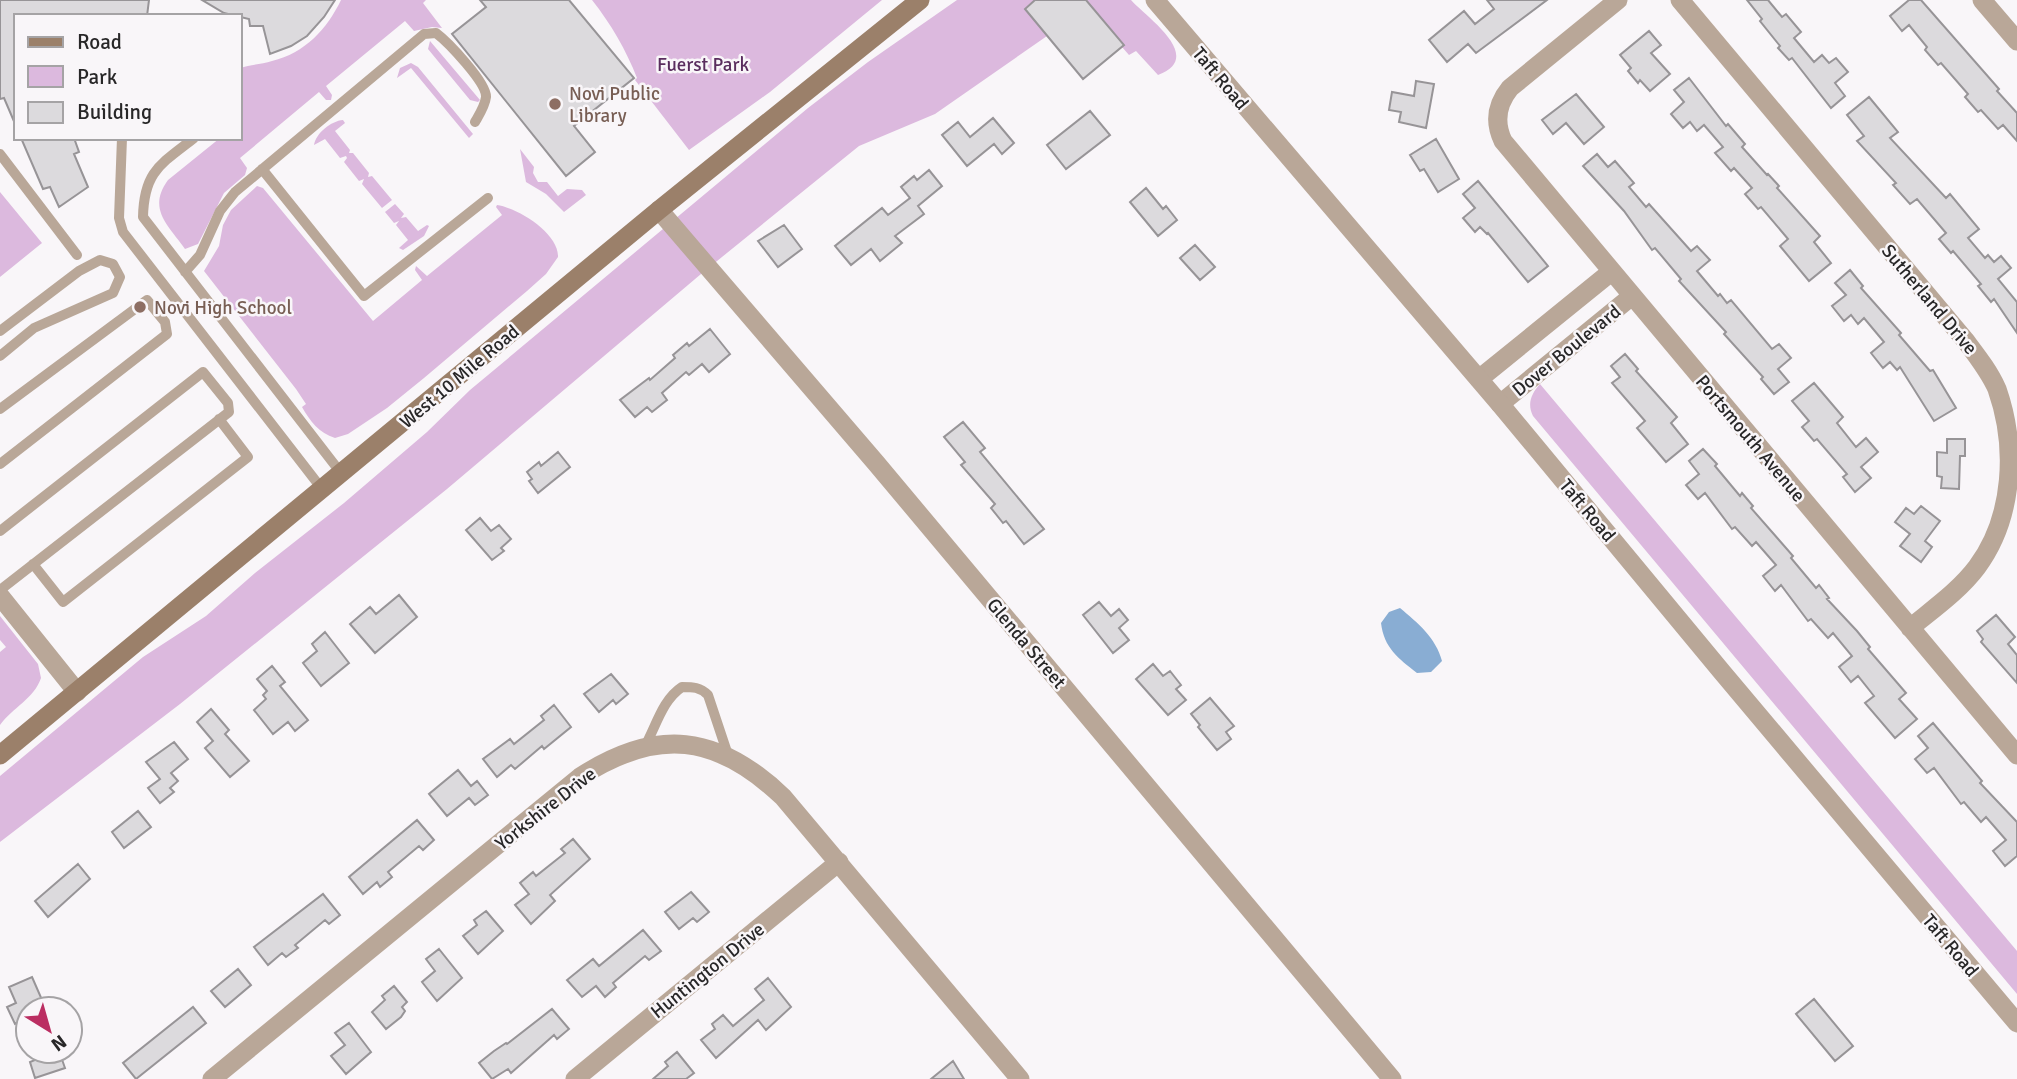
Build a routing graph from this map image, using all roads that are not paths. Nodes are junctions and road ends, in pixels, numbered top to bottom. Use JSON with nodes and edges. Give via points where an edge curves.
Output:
{"nodes":[{"id":1,"x":920,"y":0,"type":"edge"},
{"id":2,"x":1155,"y":0,"type":"edge"},
{"id":3,"x":1618,"y":0,"type":"edge"},
{"id":4,"x":1680,"y":0,"type":"edge"},
{"id":5,"x":1982,"y":0,"type":"edge"},
{"id":6,"x":2017,"y":41,"type":"edge"},
{"id":7,"x":475,"y":122,"type":"dead end"},
{"id":8,"x":122,"y":140,"type":"edge"},
{"id":9,"x":192,"y":140,"type":"edge"},
{"id":10,"x":0,"y":154,"type":"edge"},
{"id":11,"x":262,"y":169,"type":"junction"},
{"id":12,"x":488,"y":198,"type":"dead end"},
{"id":13,"x":659,"y":209,"type":"junction"},
{"id":14,"x":77,"y":255,"type":"dead end"},
{"id":15,"x":185,"y":272,"type":"junction"},
{"id":16,"x":1611,"y":272,"type":"junction"},
{"id":17,"x":1632,"y":296,"type":"junction"},
{"id":18,"x":0,"y":331,"type":"edge"},
{"id":19,"x":0,"y":356,"type":"edge"},
{"id":20,"x":1479,"y":379,"type":"junction"},
{"id":21,"x":1500,"y":404,"type":"junction"},
{"id":22,"x":0,"y":410,"type":"edge"},
{"id":23,"x":219,"y":419,"type":"junction"},
{"id":24,"x":0,"y":464,"type":"edge"},
{"id":25,"x":341,"y":473,"type":"junction"},
{"id":26,"x":322,"y":489,"type":"junction"},
{"id":27,"x":0,"y":531,"type":"edge"},
{"id":28,"x":33,"y":564,"type":"junction"},
{"id":29,"x":0,"y":590,"type":"edge"},
{"id":30,"x":0,"y":596,"type":"edge"},
{"id":31,"x":1910,"y":628,"type":"junction"},
{"id":32,"x":77,"y":692,"type":"junction"},
{"id":33,"x":644,"y":748,"type":"junction"},
{"id":34,"x":0,"y":755,"type":"edge"},
{"id":35,"x":728,"y":755,"type":"junction"},
{"id":36,"x":2017,"y":755,"type":"edge"},
{"id":37,"x":839,"y":862,"type":"junction"},
{"id":38,"x":2017,"y":1023,"type":"edge"},
{"id":39,"x":212,"y":1079,"type":"edge"},
{"id":40,"x":575,"y":1079,"type":"edge"},
{"id":41,"x":1020,"y":1079,"type":"edge"},
{"id":42,"x":1392,"y":1079,"type":"edge"}],
"edges":[{"from":1,"to":13,"type":"main road","name":"West 10 Mile Road"},
{"from":2,"to":20,"type":"street","name":"Taft Road"},
{"from":3,"to":16,"type":"street","name":"Portsmouth Avenue","via":[[1510,88],[1497,115],[1509,151]]},
{"from":4,"to":31,"type":"street","name":"Sutherland Drive","via":[[1965,340],[2001,399],[2011,439],[2011,466],[1997,531],[1967,579]]},
{"from":5,"to":6,"type":"street"},
{"from":7,"to":11,"type":"lane","via":[[487,94],[483,86],[446,41],[436,33],[424,34]]},
{"from":8,"to":26,"type":"lane","via":[[119,218],[123,232]]},
{"from":9,"to":15,"type":"lane","via":[[154,170],[143,195],[143,217]]},
{"from":10,"to":14,"type":"lane"},
{"from":11,"to":12,"type":"lane","via":[[364,296]]},
{"from":11,"to":15,"type":"lane","via":[[220,211],[200,255]]},
{"from":13,"to":25,"type":"main road","name":"West 10 Mile Road"},
{"from":13,"to":42,"type":"street","name":"Glenda Street"},
{"from":15,"to":25,"type":"lane"},
{"from":16,"to":17,"type":"street","name":"Portsmouth Avenue"},
{"from":16,"to":20,"type":"street","name":"Dover Boulevard"},
{"from":17,"to":21,"type":"street","name":"Dover Boulevard"},
{"from":17,"to":31,"type":"street","name":"Portsmouth Avenue"},
{"from":18,"to":19,"type":"lane","via":[[100,260],[113,264],[120,277],[113,293],[34,328]]},
{"from":20,"to":21,"type":"street","name":"Taft Road"},
{"from":21,"to":38,"type":"street","name":"Taft Road"},
{"from":22,"to":24,"type":"lane","via":[[147,300],[164,322],[167,334]]},
{"from":23,"to":27,"type":"lane","via":[[229,412],[228,403],[203,372]]},
{"from":23,"to":28,"type":"lane"},
{"from":23,"to":28,"type":"lane","via":[[248,457],[63,602]]},
{"from":25,"to":26,"type":"main road","name":"West 10 Mile Road"},
{"from":26,"to":32,"type":"main road","name":"West 10 Mile Road"},
{"from":28,"to":29,"type":"lane"},
{"from":30,"to":32,"type":"street"},
{"from":31,"to":36,"type":"street","name":"Portsmouth Avenue"},
{"from":32,"to":34,"type":"main road","name":"West 10 Mile Road"},
{"from":33,"to":35,"type":"street","name":"Yorkshire Drive","via":[[683,745]]},
{"from":33,"to":35,"type":"lane","via":[[666,701],[682,687],[692,687],[708,695]]},
{"from":33,"to":39,"type":"street","name":"Yorkshire Drive","via":[[622,754],[567,787]]},
{"from":35,"to":37,"type":"street","name":"Yorkshire Drive","via":[[766,780]]},
{"from":37,"to":40,"type":"street","name":"Huntington Drive"},
{"from":37,"to":41,"type":"street","name":"Yorkshire Drive"}]}
